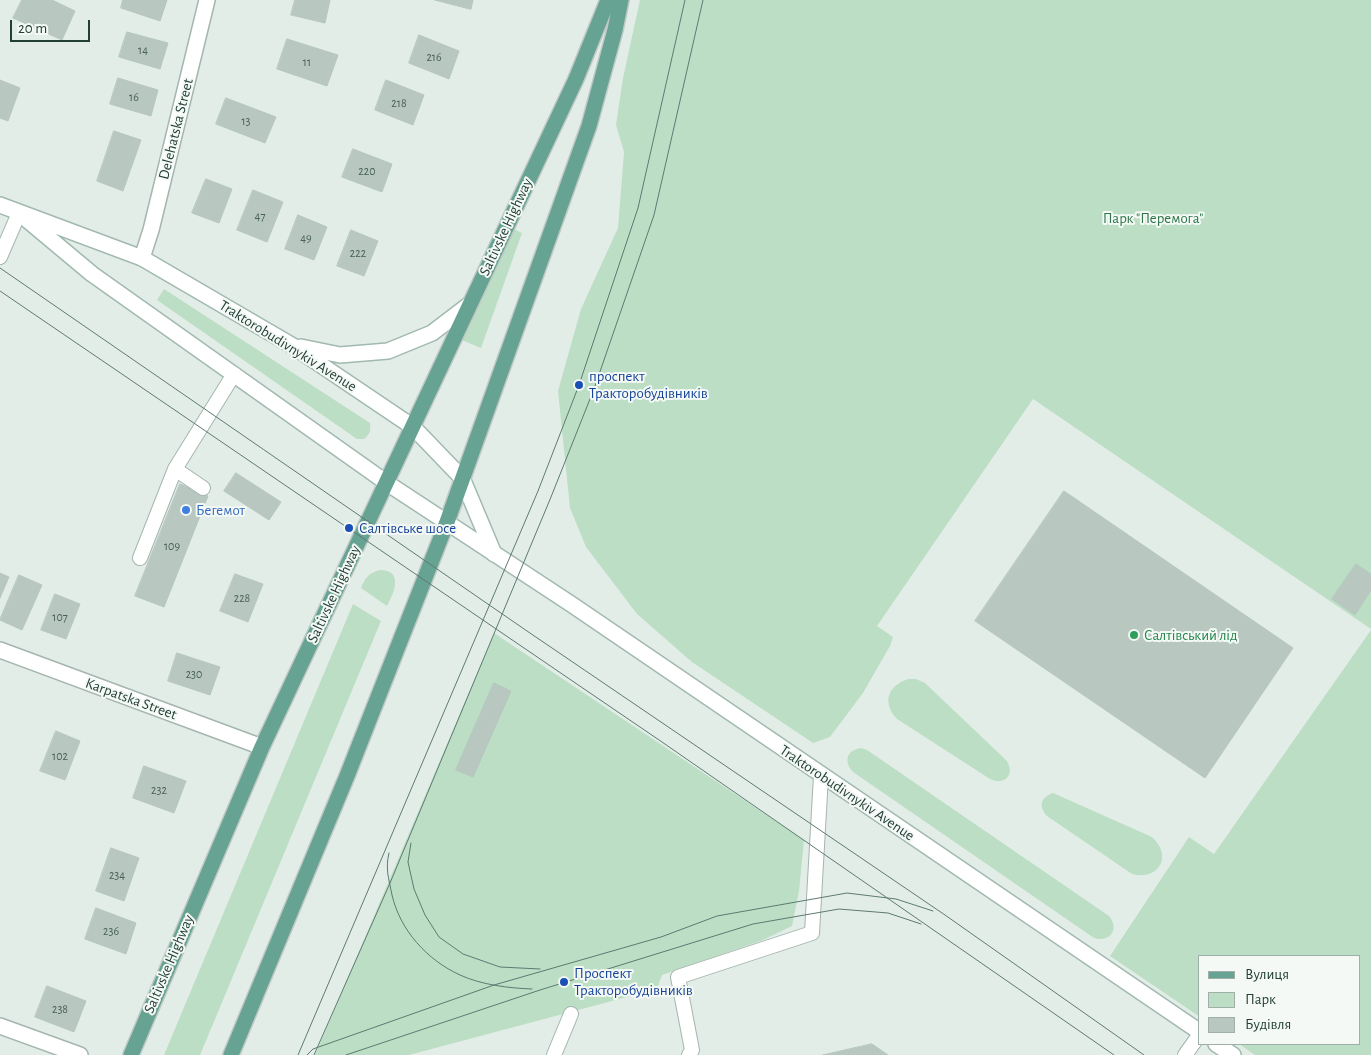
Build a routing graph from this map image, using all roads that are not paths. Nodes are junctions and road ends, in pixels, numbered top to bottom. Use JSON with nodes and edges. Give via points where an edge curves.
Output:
{"nodes":[{"id":1,"x":207,"y":0,"type":"edge"},
{"id":2,"x":608,"y":0,"type":"edge"},
{"id":3,"x":621,"y":0,"type":"edge"},
{"id":4,"x":0,"y":205,"type":"edge"},
{"id":5,"x":19,"y":213,"type":"junction"},
{"id":6,"x":0,"y":257,"type":"edge"},
{"id":7,"x":142,"y":258,"type":"junction"},
{"id":8,"x":470,"y":304,"type":"junction"},
{"id":9,"x":293,"y":346,"type":"junction"},
{"id":10,"x":234,"y":374,"type":"junction"},
{"id":11,"x":413,"y":427,"type":"junction"},
{"id":12,"x":175,"y":469,"type":"junction"},
{"id":13,"x":462,"y":478,"type":"junction"},
{"id":14,"x":387,"y":483,"type":"junction"},
{"id":15,"x":203,"y":488,"type":"dead end"},
{"id":16,"x":446,"y":522,"type":"junction"},
{"id":17,"x":494,"y":554,"type":"junction"},
{"id":18,"x":140,"y":558,"type":"dead end"},
{"id":19,"x":0,"y":650,"type":"edge"},
{"id":20,"x":262,"y":747,"type":"junction"},
{"id":21,"x":821,"y":776,"type":"junction"},
{"id":22,"x":571,"y":1014,"type":"dead end"},
{"id":23,"x":0,"y":1026,"type":"edge"},
{"id":24,"x":1198,"y":1032,"type":"edge"},
{"id":25,"x":1198,"y":1036,"type":"edge"},
{"id":26,"x":1218,"y":1045,"type":"edge"},
{"id":27,"x":80,"y":1055,"type":"edge"},
{"id":28,"x":131,"y":1055,"type":"edge"},
{"id":29,"x":231,"y":1055,"type":"edge"},
{"id":30,"x":554,"y":1055,"type":"edge"},
{"id":31,"x":689,"y":1055,"type":"edge"},
{"id":32,"x":1184,"y":1055,"type":"edge"},
{"id":33,"x":1233,"y":1055,"type":"edge"}],
"edges":[{"from":1,"to":7,"type":"main road","name":"Delehatska Street"},
{"from":2,"to":8,"type":"main road","name":"Saltivske Highway","via":[[576,79]]},
{"from":3,"to":13,"type":"main road","via":[[589,126]]},
{"from":4,"to":5,"type":"main road","name":"Traktorobudivnykiv Avenue"},
{"from":5,"to":6,"type":"lane"},
{"from":5,"to":7,"type":"main road","name":"Traktorobudivnykiv Avenue"},
{"from":5,"to":10,"type":"main road","name":"Traktorobudivnykiv Avenue","via":[[92,274]]},
{"from":7,"to":9,"type":"main road","name":"Traktorobudivnykiv Avenue"},
{"from":8,"to":9,"type":"main road","via":[[432,333],[388,351],[340,355]]},
{"from":8,"to":11,"type":"main road","name":"Saltivske Highway"},
{"from":9,"to":11,"type":"main road","name":"Traktorobudivnykiv Avenue"},
{"from":10,"to":12,"type":"lane"},
{"from":10,"to":14,"type":"main road","name":"Traktorobudivnykiv Avenue"},
{"from":11,"to":13,"type":"main road","name":"Traktorobudivnykiv Avenue"},
{"from":11,"to":14,"type":"main road","name":"Saltivske Highway"},
{"from":12,"to":15,"type":"lane"},
{"from":12,"to":18,"type":"lane"},
{"from":13,"to":16,"type":"main road"},
{"from":13,"to":17,"type":"main road","name":"Traktorobudivnykiv Avenue"},
{"from":14,"to":16,"type":"main road","name":"Traktorobudivnykiv Avenue"},
{"from":14,"to":20,"type":"main road","name":"Saltivske Highway"},
{"from":16,"to":17,"type":"main road","name":"Traktorobudivnykiv Avenue"},
{"from":16,"to":29,"type":"main road","via":[[347,776]]},
{"from":17,"to":21,"type":"main road","name":"Traktorobudivnykiv Avenue"},
{"from":19,"to":20,"type":"main road","name":"Karpatska Street"},
{"from":20,"to":28,"type":"main road","name":"Saltivske Highway"},
{"from":21,"to":24,"type":"main road","name":"Traktorobudivnykiv Avenue"},
{"from":21,"to":31,"type":"lane","via":[[812,933],[678,977],[692,1050]]},
{"from":22,"to":30,"type":"lane"},
{"from":23,"to":27,"type":"main road"},
{"from":25,"to":32,"type":"lane"},
{"from":26,"to":33,"type":"main road"}]}
